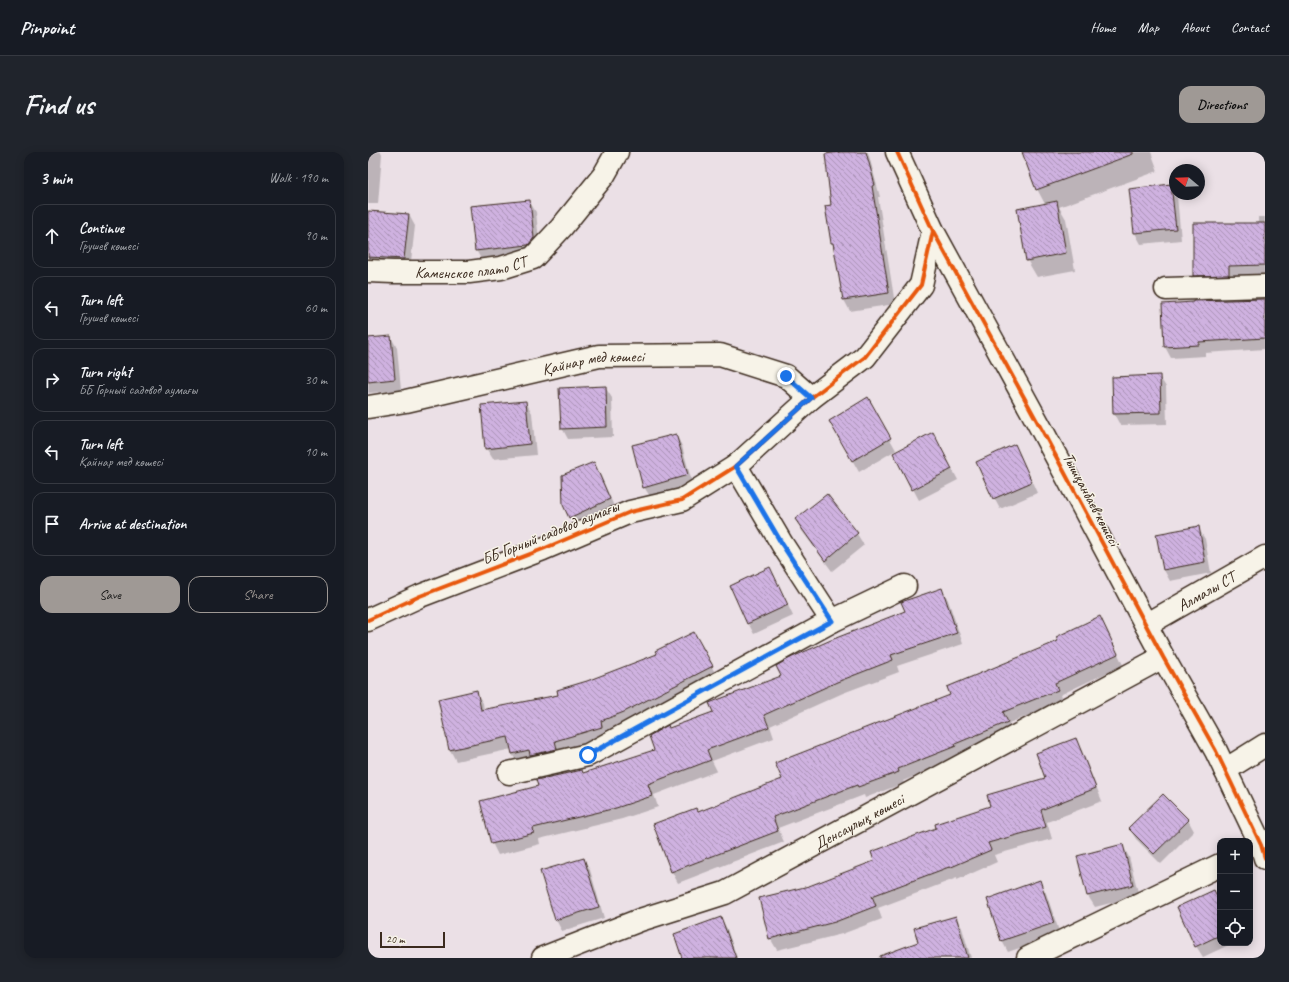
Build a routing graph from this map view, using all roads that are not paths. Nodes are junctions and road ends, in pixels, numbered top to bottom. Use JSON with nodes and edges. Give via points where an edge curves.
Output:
{"nodes":[{"id":1,"x":617,"y":152,"type":"edge"},
{"id":2,"x":897,"y":152,"type":"edge"},
{"id":3,"x":933,"y":231,"type":"junction"},
{"id":4,"x":368,"y":271,"type":"edge"},
{"id":5,"x":1265,"y":286,"type":"edge"},
{"id":6,"x":1166,"y":289,"type":"dead end"},
{"id":7,"x":811,"y":398,"type":"junction"},
{"id":8,"x":368,"y":407,"type":"edge"},
{"id":9,"x":736,"y":466,"type":"junction"},
{"id":10,"x":1265,"y":557,"type":"edge"},
{"id":11,"x":905,"y":586,"type":"dead end"},
{"id":12,"x":368,"y":620,"type":"edge"},
{"id":13,"x":832,"y":621,"type":"junction"},
{"id":14,"x":1146,"y":625,"type":"junction"},
{"id":15,"x":1163,"y":657,"type":"junction"},
{"id":16,"x":1265,"y":745,"type":"edge"},
{"id":17,"x":1225,"y":770,"type":"junction"},
{"id":18,"x":509,"y":773,"type":"dead end"},
{"id":19,"x":1259,"y":851,"type":"edge"},
{"id":20,"x":1217,"y":866,"type":"edge"},
{"id":21,"x":543,"y":958,"type":"edge"},
{"id":22,"x":1028,"y":958,"type":"edge"}],
"edges":[{"from":1,"to":4,"type":"street","name":"Каменское плато СТ","via":[[604,174],[533,258],[502,268],[469,272]]},
{"from":2,"to":3,"type":"street","name":"Тышқанбаев көшесі"},
{"from":3,"to":7,"type":"street","name":"ББ Горный садовод аумағы","via":[[921,285],[865,357]]},
{"from":3,"to":14,"type":"street","name":"Тышқанбаев көшесі"},
{"from":5,"to":6,"type":"street"},
{"from":7,"to":8,"type":"street","name":"Қайнар мед көшесі","via":[[786,376],[720,355],[599,356],[406,401]]},
{"from":7,"to":9,"type":"street","name":"ББ Горный садовод аумағы"},
{"from":9,"to":12,"type":"street","name":"ББ Горный садовод аумағы","via":[[682,500],[630,512],[543,549],[420,596]]},
{"from":9,"to":13,"type":"street"},
{"from":10,"to":14,"type":"street","name":"Алмалы СТ"},
{"from":11,"to":13,"type":"street"},
{"from":13,"to":18,"type":"street","via":[[588,755]]},
{"from":14,"to":15,"type":"street","name":"Тышқанбаев көшесі"},
{"from":15,"to":17,"type":"street","name":"Тышқанбаев көшесі"},
{"from":15,"to":21,"type":"street","name":"Денсаулық көшесі","via":[[725,893],[640,920]]},
{"from":16,"to":17,"type":"street"},
{"from":17,"to":19,"type":"street","name":"Тышқанбаев көшесі"},
{"from":20,"to":22,"type":"street"}]}
